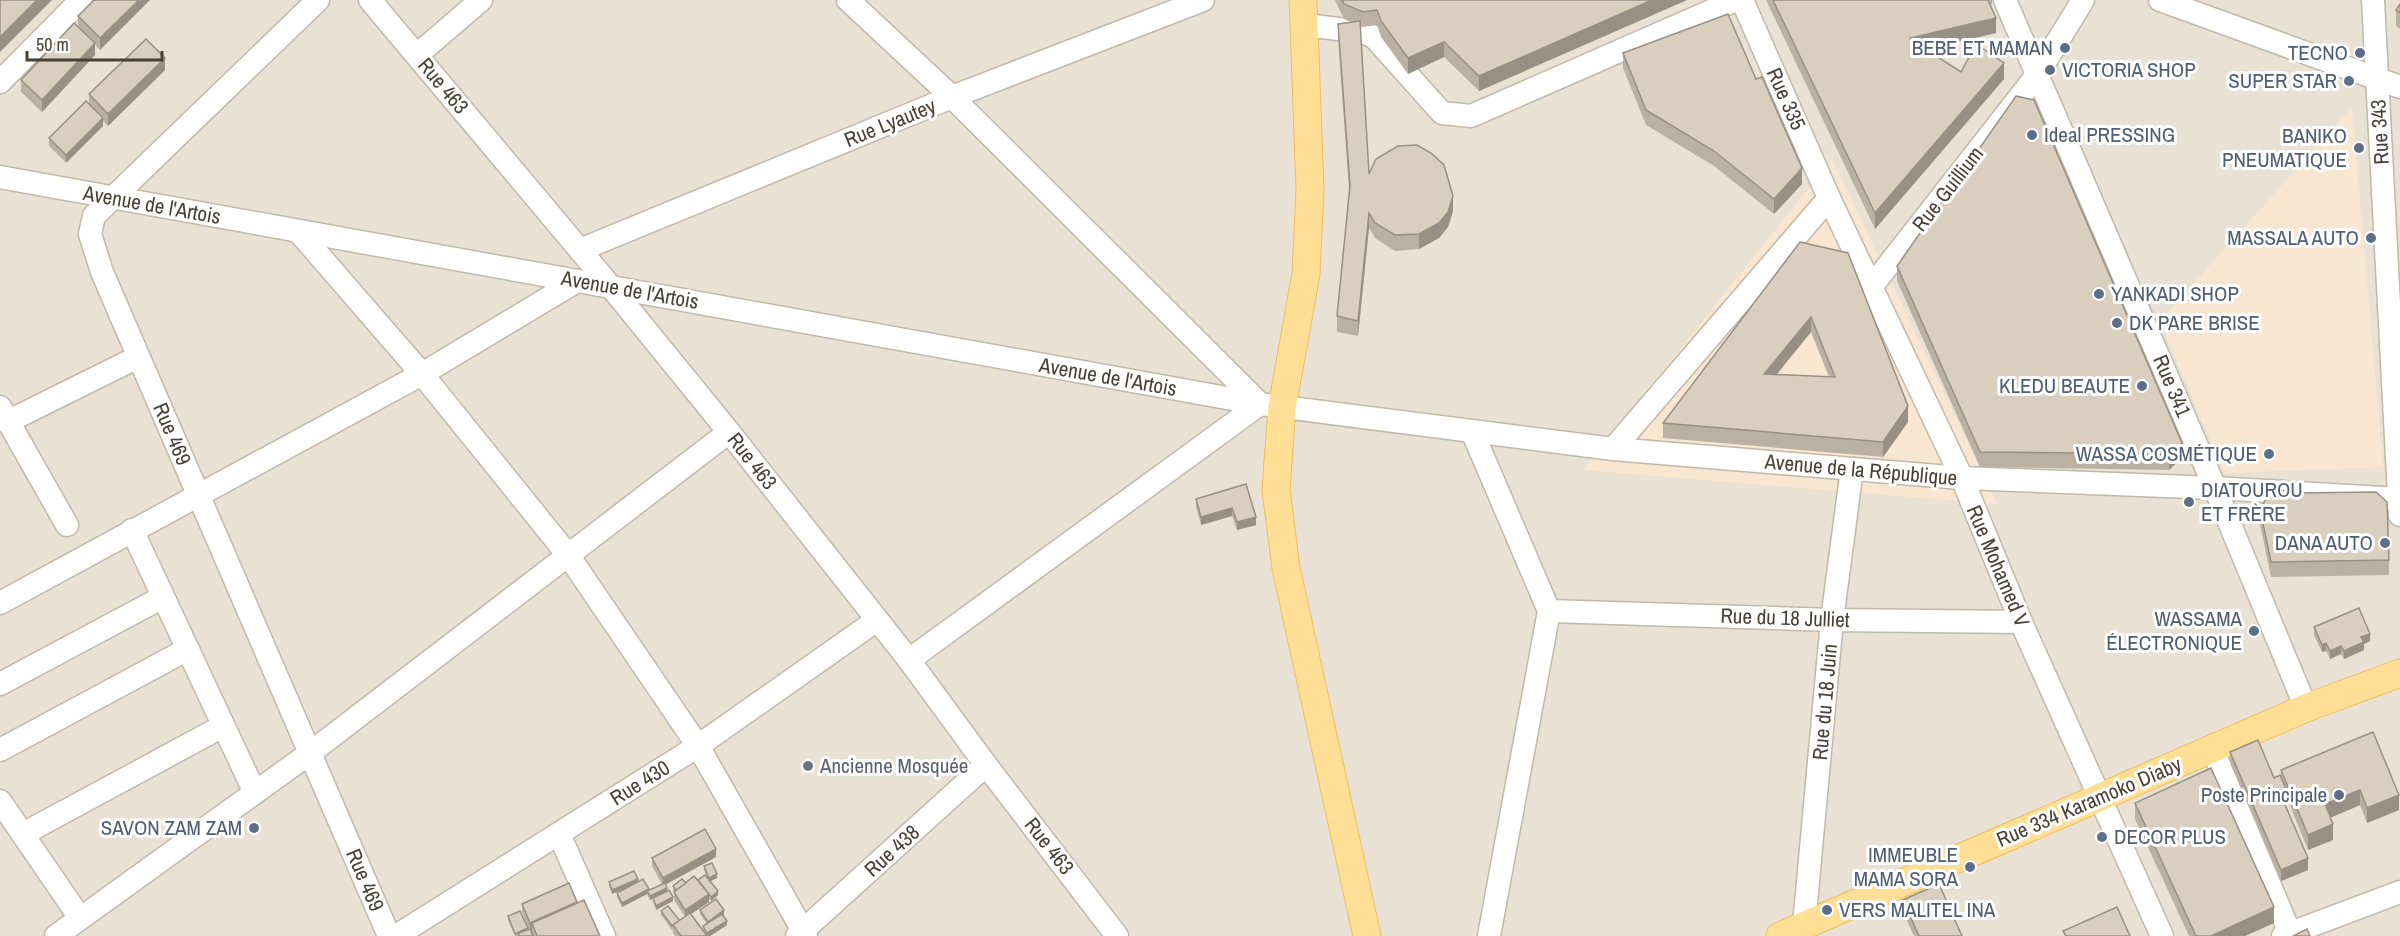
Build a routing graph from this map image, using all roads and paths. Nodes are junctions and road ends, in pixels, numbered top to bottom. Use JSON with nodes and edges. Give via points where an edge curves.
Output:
{"nodes":[{"id":1,"x":81,"y":0,"type":"edge"},
{"id":2,"x":318,"y":0,"type":"edge"},
{"id":3,"x":370,"y":0,"type":"edge"},
{"id":4,"x":481,"y":0,"type":"edge"},
{"id":5,"x":848,"y":0,"type":"edge"},
{"id":6,"x":1203,"y":0,"type":"edge"},
{"id":7,"x":1736,"y":0,"type":"edge"},
{"id":8,"x":1742,"y":0,"type":"edge"},
{"id":9,"x":2005,"y":0,"type":"edge"},
{"id":10,"x":2083,"y":0,"type":"edge"},
{"id":11,"x":2160,"y":0,"type":"edge"},
{"id":12,"x":2373,"y":0,"type":"edge"},
{"id":13,"x":1304,"y":12,"type":"edge"},
{"id":14,"x":417,"y":55,"type":"junction"},
{"id":15,"x":2037,"y":75,"type":"junction"},
{"id":16,"x":2377,"y":79,"type":"junction"},
{"id":17,"x":0,"y":82,"type":"edge"},
{"id":18,"x":2400,"y":87,"type":"edge"},
{"id":19,"x":952,"y":97,"type":"junction"},
{"id":20,"x":2,"y":183,"type":"edge"},
{"id":21,"x":112,"y":197,"type":"junction"},
{"id":22,"x":1829,"y":198,"type":"junction"},
{"id":23,"x":298,"y":231,"type":"junction"},
{"id":24,"x":2393,"y":247,"type":"edge"},
{"id":25,"x":580,"y":250,"type":"junction"},
{"id":26,"x":577,"y":281,"type":"junction"},
{"id":27,"x":1872,"y":286,"type":"junction"},
{"id":28,"x":611,"y":287,"type":"junction"},
{"id":29,"x":138,"y":357,"type":"junction"},
{"id":30,"x":422,"y":374,"type":"junction"},
{"id":31,"x":1271,"y":405,"type":"junction"},
{"id":32,"x":1325,"y":412,"type":"joint"},
{"id":33,"x":4,"y":414,"type":"edge"},
{"id":34,"x":1472,"y":431,"type":"junction"},
{"id":35,"x":729,"y":432,"type":"junction"},
{"id":36,"x":1613,"y":449,"type":"junction"},
{"id":37,"x":1852,"y":469,"type":"junction"},
{"id":38,"x":1962,"y":478,"type":"junction"},
{"id":39,"x":2215,"y":488,"type":"junction"},
{"id":40,"x":198,"y":494,"type":"junction"},
{"id":41,"x":2400,"y":505,"type":"edge"},
{"id":42,"x":67,"y":525,"type":"dead end"},
{"id":43,"x":132,"y":530,"type":"junction"},
{"id":44,"x":568,"y":555,"type":"junction"},
{"id":45,"x":163,"y":597,"type":"junction"},
{"id":46,"x":0,"y":603,"type":"edge"},
{"id":47,"x":1549,"y":611,"type":"junction"},
{"id":48,"x":877,"y":620,"type":"junction"},
{"id":49,"x":1832,"y":620,"type":"junction"},
{"id":50,"x":2021,"y":622,"type":"junction"},
{"id":51,"x":188,"y":650,"type":"junction"},
{"id":52,"x":909,"y":660,"type":"junction"},
{"id":53,"x":2400,"y":673,"type":"edge"},
{"id":54,"x":0,"y":684,"type":"edge"},
{"id":55,"x":2306,"y":708,"type":"junction"},
{"id":56,"x":224,"y":726,"type":"junction"},
{"id":57,"x":698,"y":746,"type":"junction"},
{"id":58,"x":2212,"y":748,"type":"junction"},
{"id":59,"x":0,"y":750,"type":"edge"},
{"id":60,"x":310,"y":753,"type":"junction"},
{"id":61,"x":986,"y":765,"type":"junction"},
{"id":62,"x":255,"y":793,"type":"junction"},
{"id":63,"x":2099,"y":797,"type":"junction"},
{"id":64,"x":0,"y":801,"type":"edge"},
{"id":65,"x":23,"y":834,"type":"junction"},
{"id":66,"x":559,"y":834,"type":"junction"},
{"id":67,"x":2400,"y":892,"type":"edge"},
{"id":68,"x":80,"y":918,"type":"junction"},
{"id":69,"x":1796,"y":932,"type":"edge"},
{"id":70,"x":802,"y":934,"type":"edge"},
{"id":71,"x":2287,"y":934,"type":"edge"},
{"id":72,"x":56,"y":936,"type":"edge"},
{"id":73,"x":389,"y":936,"type":"edge"},
{"id":74,"x":396,"y":936,"type":"edge"},
{"id":75,"x":604,"y":936,"type":"edge"},
{"id":76,"x":1118,"y":936,"type":"edge"},
{"id":77,"x":1367,"y":936,"type":"edge"},
{"id":78,"x":1489,"y":936,"type":"edge"},
{"id":79,"x":2162,"y":936,"type":"edge"}],
"edges":[{"from":1,"to":17,"type":"street"},
{"from":2,"to":21,"type":"street","name":"Rue 469"},
{"from":3,"to":14,"type":"street","name":"Rue 463"},
{"from":4,"to":14,"type":"street"},
{"from":5,"to":19,"type":"street"},
{"from":6,"to":19,"type":"street","name":"Rue Lyautey"},
{"from":7,"to":13,"type":"street","via":[[1471,116],[1442,113],[1374,37]]},
{"from":8,"to":22,"type":"street","name":"Rue 335"},
{"from":9,"to":15,"type":"street","name":"Rue 341"},
{"from":10,"to":15,"type":"street","name":"Rue Guillium"},
{"from":11,"to":16,"type":"street"},
{"from":12,"to":16,"type":"street","name":"Rue 343"},
{"from":13,"to":31,"type":"main road","via":[[1310,189],[1306,274]]},
{"from":14,"to":25,"type":"street","name":"Rue 463"},
{"from":15,"to":27,"type":"street","name":"Rue Guillium"},
{"from":15,"to":39,"type":"street","name":"Rue 341"},
{"from":16,"to":18,"type":"street"},
{"from":16,"to":24,"type":"street","name":"Rue 343"},
{"from":19,"to":25,"type":"street","name":"Rue Lyautey"},
{"from":19,"to":31,"type":"street"},
{"from":20,"to":21,"type":"street","name":"Avenue de l'Artois"},
{"from":21,"to":23,"type":"street","name":"Avenue de l'Artois"},
{"from":21,"to":29,"type":"street","name":"Rue 469","via":[[94,216],[90,234]]},
{"from":22,"to":27,"type":"street","name":"Rue Mohamed V"},
{"from":22,"to":36,"type":"street"},
{"from":23,"to":26,"type":"street","name":"Avenue de l'Artois"},
{"from":23,"to":30,"type":"street"},
{"from":24,"to":41,"type":"street","name":"Rue 343"},
{"from":25,"to":28,"type":"street","name":"Rue 463"},
{"from":26,"to":28,"type":"street","name":"Avenue de l'Artois"},
{"from":26,"to":30,"type":"street"},
{"from":27,"to":38,"type":"street","name":"Rue Mohamed V"},
{"from":28,"to":31,"type":"street","name":"Avenue de l'Artois"},
{"from":28,"to":35,"type":"street","name":"Rue 463"},
{"from":29,"to":33,"type":"street"},
{"from":29,"to":40,"type":"street","name":"Rue 469"},
{"from":30,"to":40,"type":"street"},
{"from":30,"to":44,"type":"street"},
{"from":31,"to":32,"type":"street","name":"Avenue de l'Artois"},
{"from":31,"to":52,"type":"street"},
{"from":31,"to":77,"type":"main road","via":[[1286,568]]},
{"from":32,"to":34,"type":"street","name":"Avenue de la République"},
{"from":33,"to":42,"type":"street"},
{"from":34,"to":36,"type":"street","name":"Avenue de la République"},
{"from":34,"to":47,"type":"street"},
{"from":35,"to":44,"type":"street"},
{"from":35,"to":48,"type":"street","name":"Rue 463"},
{"from":36,"to":37,"type":"street","name":"Avenue de la République"},
{"from":37,"to":38,"type":"street","name":"Avenue de la République"},
{"from":37,"to":49,"type":"street","name":"Rue du 18 Juin"},
{"from":38,"to":39,"type":"street","name":"Avenue de la République"},
{"from":38,"to":50,"type":"street","name":"Rue Mohamed V"},
{"from":39,"to":41,"type":"street","name":"Avenue de la République"},
{"from":39,"to":55,"type":"street","name":"Rue 341"},
{"from":40,"to":43,"type":"street"},
{"from":40,"to":60,"type":"street","name":"Rue 469"},
{"from":43,"to":45,"type":"street"},
{"from":43,"to":46,"type":"street"},
{"from":44,"to":57,"type":"street"},
{"from":44,"to":60,"type":"street"},
{"from":45,"to":51,"type":"street"},
{"from":45,"to":54,"type":"street"},
{"from":47,"to":49,"type":"street","name":"Rue du 18 Julliet"},
{"from":47,"to":78,"type":"street"},
{"from":48,"to":52,"type":"street","name":"Rue 463"},
{"from":48,"to":57,"type":"street","name":"Rue 430"},
{"from":49,"to":50,"type":"street","name":"Rue du 18 Julliet"},
{"from":49,"to":69,"type":"street","name":"Rue du 18 Juin"},
{"from":50,"to":63,"type":"street","name":"Rue Mohamed V"},
{"from":51,"to":56,"type":"street"},
{"from":51,"to":59,"type":"street"},
{"from":52,"to":61,"type":"street","name":"Rue 463"},
{"from":53,"to":55,"type":"main road","name":"Rue 334 Karamoko Diaby"},
{"from":55,"to":58,"type":"main road","name":"Rue 334 Karamoko Diaby"},
{"from":56,"to":62,"type":"street"},
{"from":56,"to":65,"type":"street"},
{"from":57,"to":66,"type":"street","name":"Rue 430"},
{"from":57,"to":70,"type":"street"},
{"from":58,"to":63,"type":"main road","name":"Rue 334 Karamoko Diaby"},
{"from":58,"to":71,"type":"street"},
{"from":60,"to":62,"type":"street"},
{"from":60,"to":73,"type":"street","name":"Rue 469"},
{"from":61,"to":70,"type":"street","name":"Rue 438"},
{"from":61,"to":76,"type":"street","name":"Rue 463"},
{"from":62,"to":68,"type":"street"},
{"from":63,"to":69,"type":"main road","name":"Rue 334 Karamoko Diaby"},
{"from":63,"to":79,"type":"street","name":"Rue Mohamed V"},
{"from":64,"to":65,"type":"street"},
{"from":65,"to":68,"type":"street"},
{"from":66,"to":74,"type":"street","name":"Rue 430"},
{"from":66,"to":75,"type":"street"},
{"from":67,"to":71,"type":"street"},
{"from":68,"to":72,"type":"street"}]}
